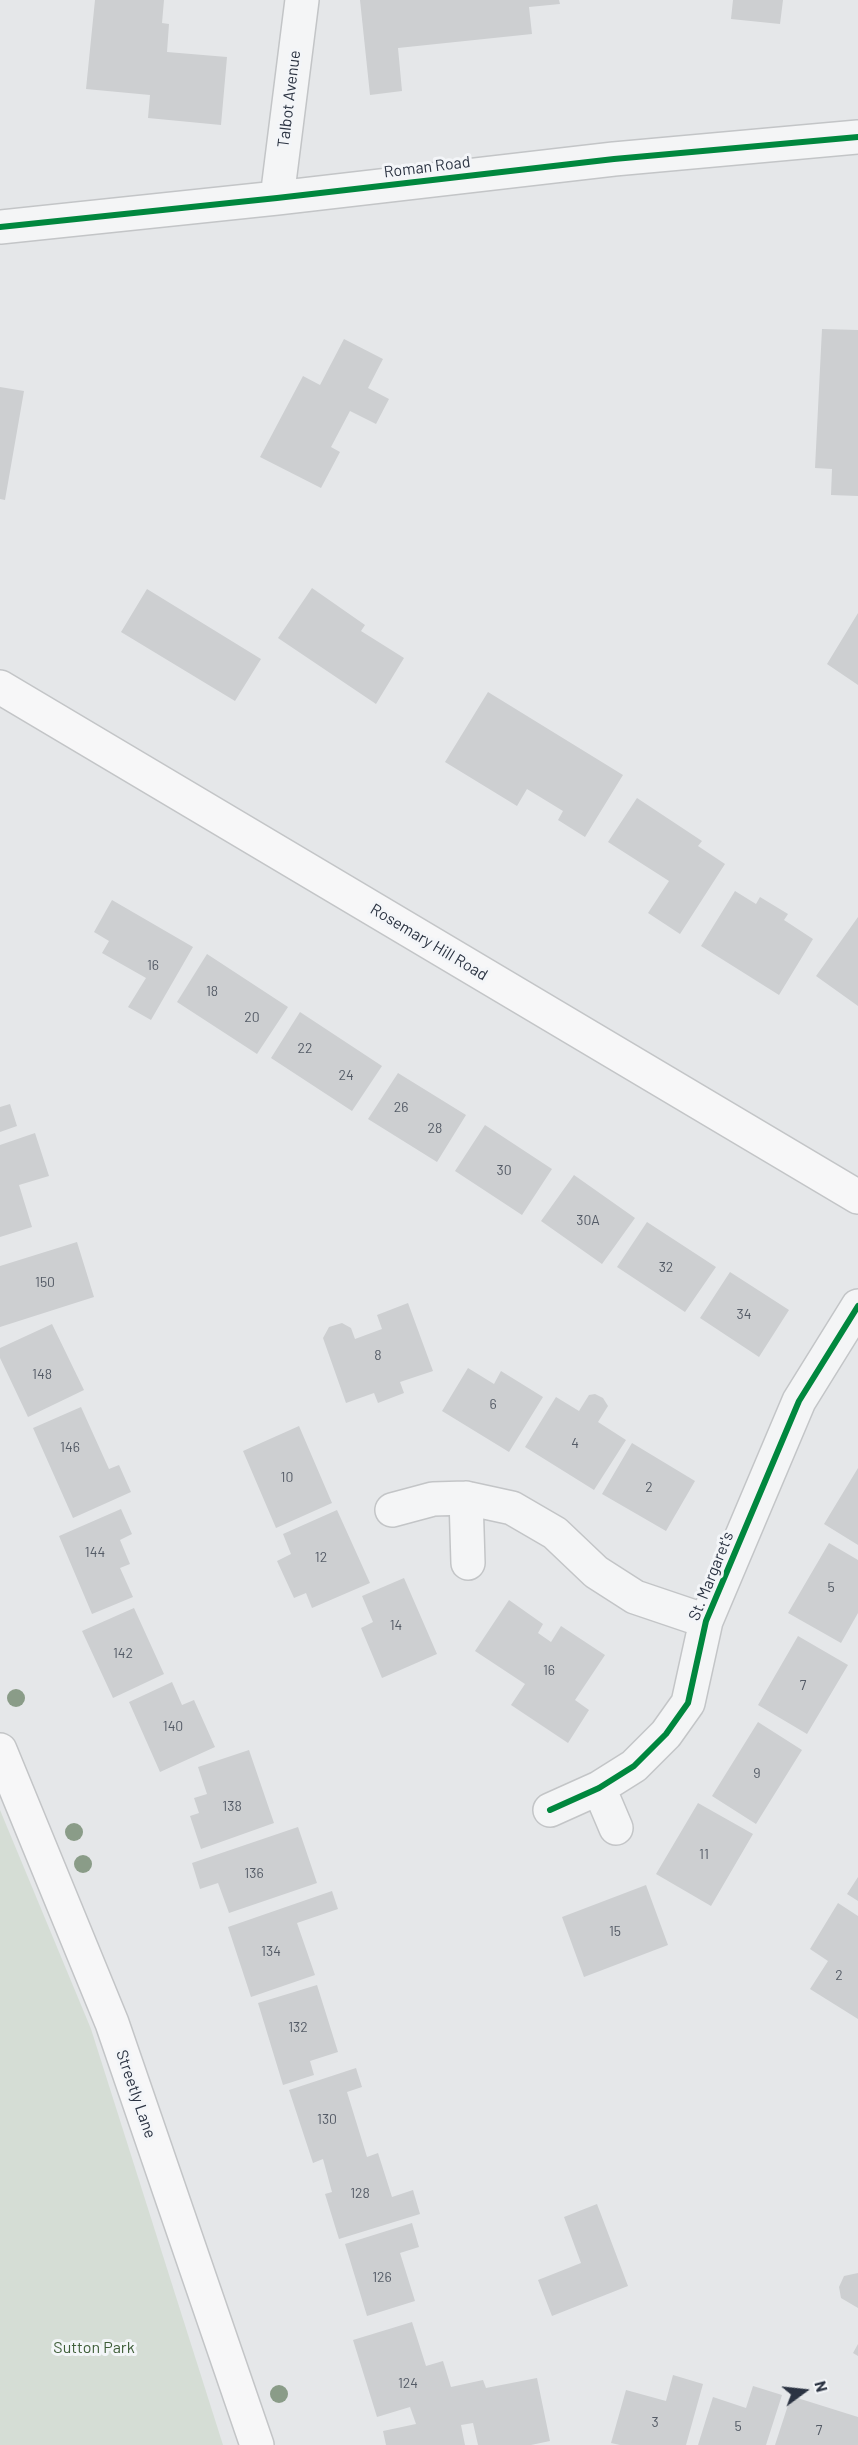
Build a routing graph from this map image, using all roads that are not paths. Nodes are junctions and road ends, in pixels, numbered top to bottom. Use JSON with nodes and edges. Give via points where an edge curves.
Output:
{"nodes":[{"id":1,"x":302,"y":0,"type":"edge"},
{"id":2,"x":858,"y":137,"type":"edge"},
{"id":3,"x":277,"y":198,"type":"junction"},
{"id":4,"x":0,"y":227,"type":"edge"},
{"id":5,"x":0,"y":687,"type":"edge"},
{"id":6,"x":858,"y":1197,"type":"edge"},
{"id":7,"x":858,"y":1306,"type":"edge"},
{"id":8,"x":466,"y":1498,"type":"junction"},
{"id":9,"x":392,"y":1510,"type":"dead end"},
{"id":10,"x":468,"y":1563,"type":"dead end"},
{"id":11,"x":706,"y":1622,"type":"junction"},
{"id":12,"x":0,"y":1750,"type":"edge"},
{"id":13,"x":600,"y":1788,"type":"junction"},
{"id":14,"x":550,"y":1810,"type":"dead end"},
{"id":15,"x":616,"y":1828,"type":"dead end"},
{"id":16,"x":257,"y":2445,"type":"edge"}],
"edges":[{"from":1,"to":3,"type":"street","name":"Talbot Avenue"},
{"from":2,"to":3,"type":"street","name":"Roman Road","via":[[614,159]]},
{"from":3,"to":4,"type":"street","name":"Roman Road"},
{"from":5,"to":6,"type":"main road","name":"Rosemary Hill Road"},
{"from":7,"to":11,"type":"street","name":"St. Margaret's","via":[[799,1401]]},
{"from":8,"to":9,"type":"street","name":"St. Margaret's","via":[[433,1500]]},
{"from":8,"to":10,"type":"street"},
{"from":8,"to":11,"type":"street","name":"St. Margaret's","via":[[512,1508],[555,1533],[596,1572],[635,1597]]},
{"from":11,"to":13,"type":"street","name":"St. Margaret's","via":[[688,1703],[666,1734],[634,1766]]},
{"from":12,"to":16,"type":"main road","name":"Streetly Lane","via":[[112,2023]]},
{"from":13,"to":14,"type":"street","name":"St. Margaret's"},
{"from":13,"to":15,"type":"street"}]}
